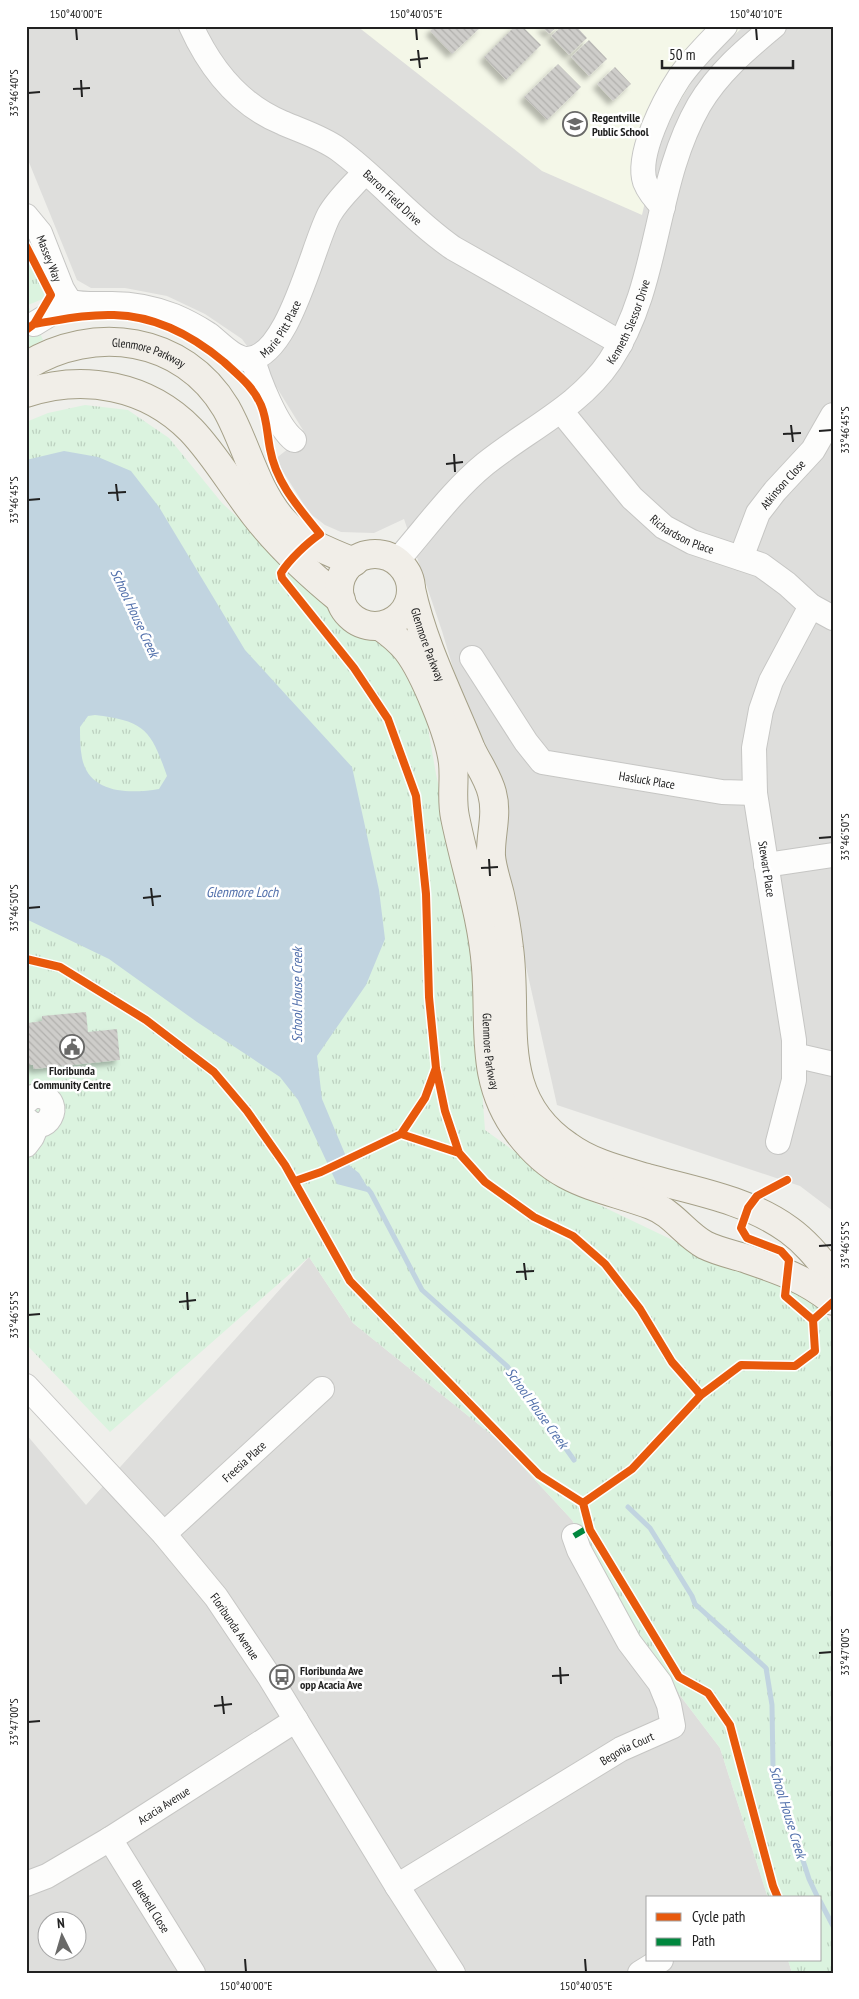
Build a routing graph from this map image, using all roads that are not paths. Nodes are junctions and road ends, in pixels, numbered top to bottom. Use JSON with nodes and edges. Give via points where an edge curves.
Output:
{"nodes":[{"id":1,"x":191,"y":26,"type":"edge"},
{"id":2,"x":725,"y":26,"type":"edge"},
{"id":3,"x":774,"y":26,"type":"edge"},
{"id":4,"x":365,"y":172,"type":"junction"},
{"id":5,"x":663,"y":208,"type":"junction"},
{"id":6,"x":26,"y":216,"type":"edge"},
{"id":7,"x":70,"y":302,"type":"junction"},
{"id":8,"x":34,"y":324,"type":"dead end"},
{"id":9,"x":622,"y":343,"type":"junction"},
{"id":10,"x":253,"y":358,"type":"junction"},
{"id":11,"x":26,"y":366,"type":"edge"},
{"id":12,"x":26,"y":393,"type":"edge"},
{"id":13,"x":561,"y":411,"type":"junction"},
{"id":14,"x":833,"y":416,"type":"edge"},
{"id":15,"x":294,"y":440,"type":"dead end"},
{"id":16,"x":741,"y":558,"type":"junction"},
{"id":17,"x":354,"y":562,"type":"junction"},
{"id":18,"x":396,"y":562,"type":"junction"},
{"id":19,"x":411,"y":589,"type":"junction"},
{"id":20,"x":341,"y":600,"type":"junction"},
{"id":21,"x":812,"y":606,"type":"junction"},
{"id":22,"x":833,"y":618,"type":"edge"},
{"id":23,"x":380,"y":626,"type":"junction"},
{"id":24,"x":472,"y":658,"type":"dead end"},
{"id":25,"x":755,"y":793,"type":"junction"},
{"id":26,"x":833,"y":855,"type":"edge"},
{"id":27,"x":766,"y":865,"type":"junction"},
{"id":28,"x":794,"y":1055,"type":"junction"},
{"id":29,"x":833,"y":1064,"type":"edge"},
{"id":30,"x":26,"y":1102,"type":"edge"},
{"id":31,"x":30,"y":1129,"type":"edge"},
{"id":32,"x":778,"y":1142,"type":"dead end"},
{"id":33,"x":833,"y":1276,"type":"edge"},
{"id":34,"x":833,"y":1301,"type":"edge"},
{"id":35,"x":26,"y":1386,"type":"edge"},
{"id":36,"x":322,"y":1389,"type":"dead end"},
{"id":37,"x":164,"y":1534,"type":"junction"},
{"id":38,"x":574,"y":1536,"type":"dead end"},
{"id":39,"x":296,"y":1720,"type":"junction"},
{"id":40,"x":110,"y":1839,"type":"junction"},
{"id":41,"x":26,"y":1884,"type":"edge"},
{"id":42,"x":397,"y":1886,"type":"junction"},
{"id":43,"x":658,"y":1962,"type":"edge"},
{"id":44,"x":193,"y":1973,"type":"edge"},
{"id":45,"x":453,"y":1973,"type":"edge"},
{"id":46,"x":640,"y":1973,"type":"edge"}],
"edges":[{"from":1,"to":4,"type":"street","name":"Barron Field Drive","via":[[210,64],[241,97],[267,116],[337,148]]},
{"from":2,"to":5,"type":"street","via":[[679,78],[646,149],[645,182]]},
{"from":3,"to":5,"type":"street","name":"Kenneth Slessor Drive","via":[[736,57],[698,106],[678,152]]},
{"from":4,"to":9,"type":"street","name":"Barron Field Drive","via":[[428,230],[453,248]]},
{"from":4,"to":10,"type":"street","name":"Marie Pitt Place","via":[[338,202],[326,222],[282,333],[265,353]]},
{"from":5,"to":9,"type":"street","name":"Kenneth Slessor Drive","via":[[642,294]]},
{"from":6,"to":7,"type":"street","name":"Massey Way","via":[[40,233]]},
{"from":7,"to":8,"type":"street"},
{"from":7,"to":10,"type":"street","name":"Marie Pitt Place","via":[[124,304],[161,312],[198,328],[240,358]]},
{"from":9,"to":13,"type":"street","name":"Kenneth Slessor Drive","via":[[596,380]]},
{"from":10,"to":15,"type":"street","via":[[257,376],[278,419]]},
{"from":11,"to":17,"type":"main road","name":"Glenmore Parkway","via":[[55,351],[97,341],[128,343],[171,357],[194,373],[221,402],[279,516],[308,542]]},
{"from":12,"to":20,"type":"main road","via":[[52,386],[99,384],[128,390],[160,405],[192,431],[255,516],[294,560]]},
{"from":13,"to":16,"type":"street","name":"Richardson Place","via":[[632,498],[654,519],[692,542]]},
{"from":13,"to":18,"type":"street","name":"Kenneth Slessor Drive","via":[[484,464]]},
{"from":14,"to":16,"type":"street","name":"Atkinson Close","via":[[813,450],[762,508]]},
{"from":16,"to":21,"type":"street","name":"Richardson Place","via":[[768,570]]},
{"from":17,"to":18,"type":"main road","via":[[371,554],[383,555]]},
{"from":17,"to":20,"type":"main road","via":[[342,576]]},
{"from":18,"to":19,"type":"main road","via":[[409,577]]},
{"from":19,"to":23,"type":"main road","via":[[409,602],[402,614]]},
{"from":19,"to":33,"type":"main road","name":"Glenmore Parkway","via":[[434,662],[492,794],[495,812],[491,856],[511,960],[514,1056],[518,1078],[534,1111],[558,1139],[581,1155],[627,1172],[736,1203],[778,1223],[804,1242]]},
{"from":20,"to":23,"type":"main road","via":[[346,611],[356,620]]},
{"from":21,"to":22,"type":"street","name":"Richardson Place"},
{"from":21,"to":25,"type":"street","name":"Stewart Place","via":[[778,666],[761,710],[754,748]]},
{"from":23,"to":34,"type":"main road","name":"Glenmore Parkway","via":[[408,652],[438,711],[449,744],[454,773],[453,808],[483,938],[488,1054],[509,1119],[548,1163],[572,1179],[660,1209],[704,1244],[803,1280]]},
{"from":24,"to":25,"type":"street","name":"Hasluck Place","via":[[542,762],[722,792]]},
{"from":25,"to":27,"type":"street","name":"Stewart Place"},
{"from":26,"to":27,"type":"street"},
{"from":27,"to":28,"type":"street","name":"Stewart Place"},
{"from":28,"to":29,"type":"street"},
{"from":28,"to":32,"type":"street","name":"Stewart Place","via":[[792,1090]]},
{"from":30,"to":31,"type":"street","via":[[37,1096],[46,1099],[53,1111],[49,1120]]},
{"from":35,"to":37,"type":"street","name":"Floribunda Avenue"},
{"from":36,"to":37,"type":"street","name":"Freesia Place"},
{"from":37,"to":39,"type":"street","name":"Floribunda Avenue","via":[[216,1597]]},
{"from":38,"to":42,"type":"street","name":"Begonia Court","via":[[629,1642],[664,1691],[673,1726],[621,1749]]},
{"from":39,"to":40,"type":"street","name":"Acacia Avenue"},
{"from":39,"to":42,"type":"street","name":"Floribunda Avenue"},
{"from":40,"to":41,"type":"street","name":"Acacia Avenue","via":[[47,1876]]},
{"from":40,"to":44,"type":"street","name":"Bluebell Close"},
{"from":42,"to":45,"type":"street","name":"Floribunda Avenue"},
{"from":43,"to":46,"type":"street"}]}
